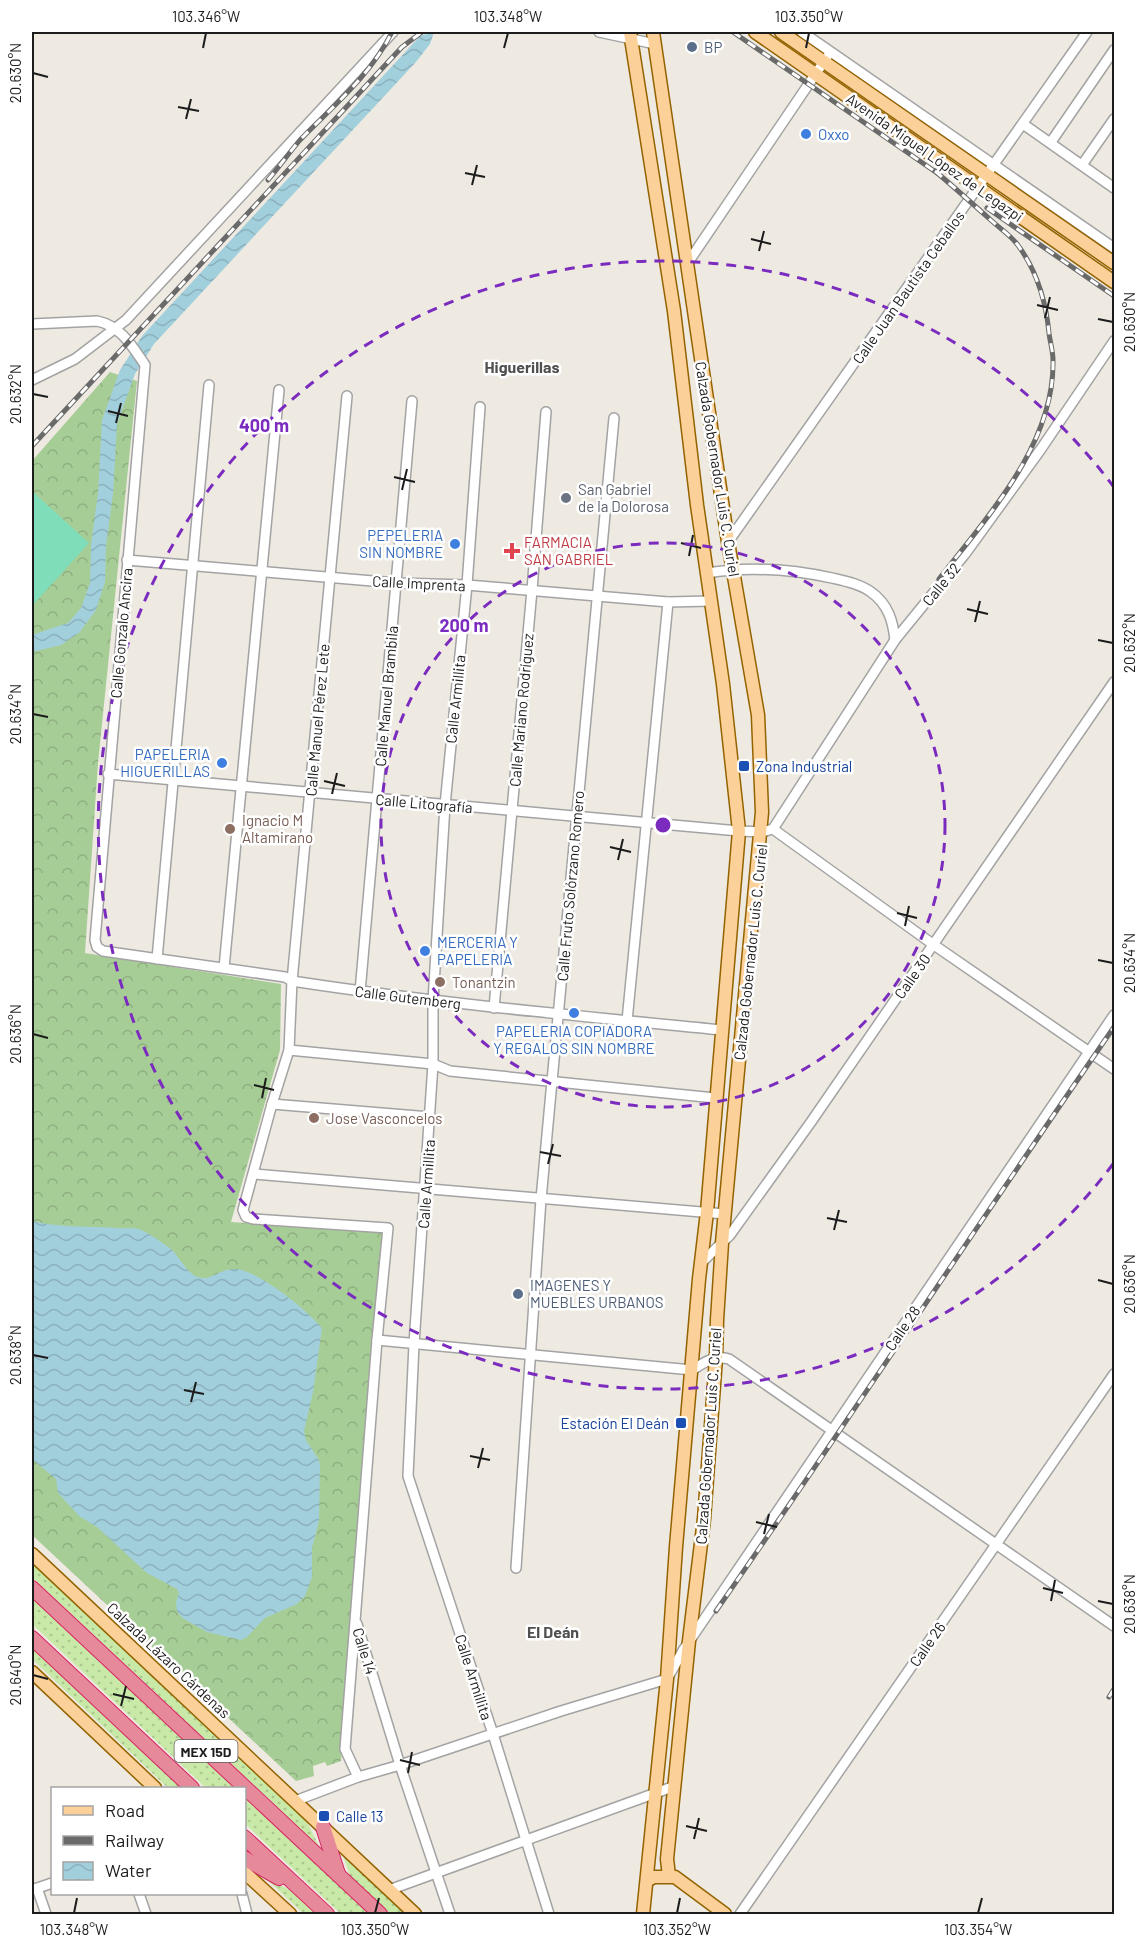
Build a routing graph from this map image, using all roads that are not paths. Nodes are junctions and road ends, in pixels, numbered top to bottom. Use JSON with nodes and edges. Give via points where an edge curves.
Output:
{"nodes":[{"id":1,"x":393,"y":32,"type":"edge"},
{"id":2,"x":599,"y":32,"type":"edge"},
{"id":3,"x":755,"y":32,"type":"edge"},
{"id":4,"x":781,"y":32,"type":"edge"},
{"id":5,"x":802,"y":32,"type":"edge"},
{"id":6,"x":1087,"y":32,"type":"edge"},
{"id":7,"x":630,"y":34,"type":"edge"},
{"id":8,"x":654,"y":38,"type":"edge"},
{"id":9,"x":1114,"y":51,"type":"edge"},
{"id":10,"x":828,"y":56,"type":"junction"},
{"id":11,"x":816,"y":74,"type":"junction"},
{"id":12,"x":1114,"y":119,"type":"edge"},
{"id":13,"x":1023,"y":124,"type":"junction"},
{"id":14,"x":1051,"y":142,"type":"junction"},
{"id":15,"x":1082,"y":165,"type":"junction"},
{"id":16,"x":991,"y":170,"type":"junction"},
{"id":17,"x":979,"y":187,"type":"junction"},
{"id":18,"x":1114,"y":188,"type":"edge"},
{"id":19,"x":1114,"y":248,"type":"edge"},
{"id":20,"x":1114,"y":263,"type":"edge"},
{"id":21,"x":687,"y":264,"type":"junction"},
{"id":22,"x":1114,"y":282,"type":"edge"},
{"id":23,"x":32,"y":324,"type":"edge"},
{"id":24,"x":117,"y":328,"type":"junction"},
{"id":25,"x":1114,"y":341,"type":"edge"},
{"id":26,"x":32,"y":380,"type":"edge"},
{"id":27,"x":209,"y":385,"type":"dead end"},
{"id":28,"x":279,"y":390,"type":"dead end"},
{"id":29,"x":347,"y":396,"type":"dead end"},
{"id":30,"x":412,"y":401,"type":"dead end"},
{"id":31,"x":480,"y":407,"type":"dead end"},
{"id":32,"x":546,"y":412,"type":"dead end"},
{"id":33,"x":614,"y":418,"type":"dead end"},
{"id":34,"x":729,"y":542,"type":"junction"},
{"id":35,"x":127,"y":560,"type":"junction"},
{"id":36,"x":193,"y":565,"type":"junction"},
{"id":37,"x":733,"y":569,"type":"junction"},
{"id":38,"x":260,"y":571,"type":"junction"},
{"id":39,"x":707,"y":573,"type":"junction"},
{"id":40,"x":330,"y":577,"type":"junction"},
{"id":41,"x":396,"y":583,"type":"junction"},
{"id":42,"x":467,"y":585,"type":"junction"},
{"id":43,"x":532,"y":590,"type":"junction"},
{"id":44,"x":599,"y":596,"type":"junction"},
{"id":45,"x":668,"y":602,"type":"junction"},
{"id":46,"x":711,"y":602,"type":"junction"},
{"id":47,"x":895,"y":640,"type":"junction"},
{"id":48,"x":1114,"y":682,"type":"edge"},
{"id":49,"x":108,"y":774,"type":"junction"},
{"id":50,"x":173,"y":780,"type":"junction"},
{"id":51,"x":241,"y":786,"type":"junction"},
{"id":52,"x":310,"y":793,"type":"junction"},
{"id":53,"x":377,"y":798,"type":"junction"},
{"id":54,"x":445,"y":805,"type":"junction"},
{"id":55,"x":511,"y":811,"type":"junction"},
{"id":56,"x":577,"y":816,"type":"junction"},
{"id":57,"x":646,"y":823,"type":"junction"},
{"id":58,"x":739,"y":831,"type":"junction"},
{"id":59,"x":768,"y":831,"type":"junction"},
{"id":60,"x":934,"y":945,"type":"junction"},
{"id":61,"x":96,"y":947,"type":"joint"},
{"id":62,"x":157,"y":958,"type":"junction"},
{"id":63,"x":224,"y":968,"type":"junction"},
{"id":64,"x":292,"y":981,"type":"junction"},
{"id":65,"x":360,"y":992,"type":"junction"},
{"id":66,"x":433,"y":1001,"type":"junction"},
{"id":67,"x":494,"y":1008,"type":"junction"},
{"id":68,"x":558,"y":1014,"type":"junction"},
{"id":69,"x":1114,"y":1016,"type":"edge"},
{"id":70,"x":627,"y":1021,"type":"junction"},
{"id":71,"x":722,"y":1030,"type":"junction"},
{"id":72,"x":289,"y":1050,"type":"junction"},
{"id":73,"x":1089,"y":1052,"type":"junction"},
{"id":74,"x":433,"y":1064,"type":"junction"},
{"id":75,"x":1114,"y":1070,"type":"edge"},
{"id":76,"x":552,"y":1081,"type":"junction"},
{"id":77,"x":715,"y":1098,"type":"junction"},
{"id":78,"x":272,"y":1104,"type":"junction"},
{"id":79,"x":430,"y":1117,"type":"junction"},
{"id":80,"x":254,"y":1174,"type":"junction"},
{"id":81,"x":426,"y":1189,"type":"junction"},
{"id":82,"x":541,"y":1199,"type":"junction"},
{"id":83,"x":707,"y":1212,"type":"junction"},
{"id":84,"x":725,"y":1214,"type":"junction"},
{"id":85,"x":246,"y":1217,"type":"joint"},
{"id":86,"x":722,"y":1243,"type":"junction"},
{"id":87,"x":701,"y":1263,"type":"junction"},
{"id":88,"x":376,"y":1340,"type":"junction"},
{"id":89,"x":414,"y":1344,"type":"junction"},
{"id":90,"x":530,"y":1354,"type":"junction"},
{"id":91,"x":716,"y":1358,"type":"junction"},
{"id":92,"x":693,"y":1370,"type":"junction"},
{"id":93,"x":1114,"y":1374,"type":"edge"},
{"id":94,"x":833,"y":1430,"type":"junction"},
{"id":95,"x":997,"y":1543,"type":"junction"},
{"id":96,"x":32,"y":1554,"type":"edge"},
{"id":97,"x":516,"y":1568,"type":"dead end"},
{"id":98,"x":32,"y":1588,"type":"edge"},
{"id":99,"x":355,"y":1619,"type":"junction"},
{"id":100,"x":1114,"y":1626,"type":"edge"},
{"id":101,"x":32,"y":1638,"type":"edge"},
{"id":102,"x":689,"y":1641,"type":"junction"},
{"id":103,"x":32,"y":1672,"type":"edge"},
{"id":104,"x":667,"y":1679,"type":"junction"},
{"id":105,"x":493,"y":1734,"type":"junction"},
{"id":106,"x":400,"y":1765,"type":"junction"},
{"id":107,"x":358,"y":1777,"type":"junction"},
{"id":108,"x":675,"y":1786,"type":"junction"},
{"id":109,"x":154,"y":1787,"type":"edge"},
{"id":110,"x":191,"y":1787,"type":"edge"},
{"id":111,"x":244,"y":1787,"type":"edge"},
{"id":112,"x":246,"y":1789,"type":"edge"},
{"id":113,"x":656,"y":1793,"type":"junction"},
{"id":114,"x":295,"y":1801,"type":"junction"},
{"id":115,"x":323,"y":1827,"type":"junction"},
{"id":116,"x":246,"y":1840,"type":"edge"},
{"id":117,"x":527,"y":1840,"type":"junction"},
{"id":118,"x":246,"y":1859,"type":"edge"},
{"id":119,"x":436,"y":1872,"type":"junction"},
{"id":120,"x":339,"y":1876,"type":"junction"},
{"id":121,"x":669,"y":1876,"type":"junction"},
{"id":122,"x":246,"y":1877,"type":"edge"},
{"id":123,"x":648,"y":1880,"type":"junction"},
{"id":124,"x":51,"y":1883,"type":"edge"},
{"id":125,"x":34,"y":1889,"type":"edge"},
{"id":126,"x":389,"y":1890,"type":"junction"},
{"id":127,"x":302,"y":1891,"type":"junction"},
{"id":128,"x":141,"y":1895,"type":"edge"},
{"id":129,"x":243,"y":1895,"type":"edge"},
{"id":130,"x":45,"y":1914,"type":"edge"},
{"id":131,"x":146,"y":1914,"type":"edge"},
{"id":132,"x":248,"y":1914,"type":"edge"},
{"id":133,"x":290,"y":1914,"type":"edge"},
{"id":134,"x":327,"y":1914,"type":"edge"},
{"id":135,"x":380,"y":1914,"type":"edge"},
{"id":136,"x":415,"y":1914,"type":"edge"},
{"id":137,"x":450,"y":1914,"type":"edge"},
{"id":138,"x":549,"y":1914,"type":"edge"},
{"id":139,"x":644,"y":1914,"type":"edge"},
{"id":140,"x":725,"y":1914,"type":"edge"},
{"id":141,"x":740,"y":1914,"type":"edge"}],
"edges":[{"from":1,"to":24,"type":"street"},
{"from":2,"to":7,"type":"street"},
{"from":3,"to":11,"type":"main road","name":"Avenida Miguel López de Legazpi"},
{"from":4,"to":10,"type":"main road","name":"Avenida Miguel López de Legazpi"},
{"from":5,"to":10,"type":"street","name":"Avenida Miguel López de Legazpi"},
{"from":6,"to":13,"type":"street","name":"Calle Juan Bautista Ceballos"},
{"from":7,"to":8,"type":"street"},
{"from":7,"to":39,"type":"main road","name":"Calzada Gobernador Luis C. Curiel","via":[[674,311]]},
{"from":8,"to":21,"type":"main road","name":"Calzada Gobernador Luis C. Curiel"},
{"from":9,"to":14,"type":"street"},
{"from":10,"to":11,"type":"street"},
{"from":10,"to":16,"type":"main road","name":"Avenida Miguel López de Legazpi"},
{"from":11,"to":17,"type":"main road","name":"Avenida Miguel López de Legazpi"},
{"from":11,"to":21,"type":"street"},
{"from":12,"to":15,"type":"street"},
{"from":13,"to":14,"type":"street"},
{"from":13,"to":16,"type":"street","name":"Calle Juan Bautista Ceballos"},
{"from":14,"to":15,"type":"street"},
{"from":15,"to":18,"type":"street"},
{"from":16,"to":17,"type":"street","name":"Calle Juan Bautista Ceballos"},
{"from":16,"to":19,"type":"street","name":"Avenida Miguel López de Legazpi"},
{"from":16,"to":20,"type":"main road","name":"Avenida Miguel López de Legazpi"},
{"from":17,"to":22,"type":"main road","name":"Avenida Miguel López de Legazpi"},
{"from":17,"to":34,"type":"street","name":"Calle Juan Bautista Ceballos"},
{"from":21,"to":34,"type":"main road","name":"Calzada Gobernador Luis C. Curiel"},
{"from":23,"to":24,"type":"street","via":[[97,321]]},
{"from":24,"to":26,"type":"street","via":[[75,359]]},
{"from":24,"to":35,"type":"street","name":"Calle Gonzalo Ancira","via":[[145,366]]},
{"from":25,"to":47,"type":"street","name":"Calle 32","via":[[965,554]]},
{"from":27,"to":36,"type":"street"},
{"from":28,"to":38,"type":"street"},
{"from":29,"to":40,"type":"street","name":"Calle Manuel Pérez Lete"},
{"from":30,"to":41,"type":"street","name":"Calle Manuel Brambila"},
{"from":31,"to":42,"type":"street","name":"Calle Armillita"},
{"from":32,"to":43,"type":"street","name":"Calle Mariano Rodríguez"},
{"from":33,"to":44,"type":"street","name":"Calle Fruto Solórzano Romero"},
{"from":34,"to":37,"type":"main road","name":"Calzada Gobernador Luis C. Curiel"},
{"from":35,"to":36,"type":"street","name":"Calle Imprenta"},
{"from":35,"to":49,"type":"street","name":"Calle Gonzalo Ancira"},
{"from":36,"to":38,"type":"street","name":"Calle Imprenta"},
{"from":36,"to":50,"type":"street"},
{"from":37,"to":39,"type":"street"},
{"from":37,"to":47,"type":"street","via":[[806,572],[855,584],[870,591],[887,608]]},
{"from":37,"to":59,"type":"main road","name":"Calzada Gobernador Luis C. Curiel","via":[[758,715]]},
{"from":38,"to":40,"type":"street","name":"Calle Imprenta"},
{"from":38,"to":51,"type":"street"},
{"from":39,"to":46,"type":"main road","name":"Calzada Gobernador Luis C. Curiel"},
{"from":40,"to":41,"type":"street","name":"Calle Imprenta"},
{"from":40,"to":52,"type":"street","name":"Calle Manuel Pérez Lete"},
{"from":41,"to":42,"type":"street","name":"Calle Imprenta"},
{"from":41,"to":53,"type":"street","name":"Calle Manuel Brambila"},
{"from":42,"to":43,"type":"street","name":"Calle Imprenta"},
{"from":42,"to":54,"type":"street","name":"Calle Armillita"},
{"from":43,"to":44,"type":"street","name":"Calle Imprenta"},
{"from":43,"to":55,"type":"street","name":"Calle Mariano Rodríguez"},
{"from":44,"to":45,"type":"street","name":"Calle Imprenta"},
{"from":44,"to":56,"type":"street","name":"Calle Fruto Solórzano Romero"},
{"from":45,"to":46,"type":"street","name":"Calle Imprenta"},
{"from":45,"to":57,"type":"street"},
{"from":46,"to":58,"type":"main road","name":"Calzada Gobernador Luis C. Curiel"},
{"from":47,"to":59,"type":"street","name":"Calle 32"},
{"from":48,"to":60,"type":"street","name":"Calle 30"},
{"from":49,"to":50,"type":"street","name":"Calle Litografía"},
{"from":49,"to":61,"type":"street","name":"Calle Gonzalo Ancira"},
{"from":50,"to":51,"type":"street","name":"Calle Litografía"},
{"from":50,"to":62,"type":"street"},
{"from":51,"to":52,"type":"street","name":"Calle Litografía"},
{"from":51,"to":63,"type":"street"},
{"from":52,"to":53,"type":"street","name":"Calle Litografía"},
{"from":52,"to":64,"type":"street","name":"Calle Manuel Pérez Lete"},
{"from":53,"to":54,"type":"street","name":"Calle Litografía"},
{"from":53,"to":65,"type":"street","name":"Calle Manuel Brambila"},
{"from":54,"to":55,"type":"street","name":"Calle Litografía"},
{"from":54,"to":66,"type":"street","name":"Calle Armillita"},
{"from":55,"to":56,"type":"street","name":"Calle Litografía"},
{"from":55,"to":67,"type":"street","name":"Calle Mariano Rodríguez"},
{"from":56,"to":57,"type":"street","name":"Calle Litografía"},
{"from":56,"to":68,"type":"street","name":"Calle Fruto Solórzano Romero"},
{"from":57,"to":58,"type":"street","name":"Calle Litografía"},
{"from":57,"to":70,"type":"street"},
{"from":58,"to":59,"type":"street","name":"Calle Litografía"},
{"from":58,"to":71,"type":"main road","name":"Calzada Gobernador Luis C. Curiel"},
{"from":59,"to":60,"type":"street"},
{"from":59,"to":84,"type":"main road","name":"Calzada Gobernador Luis C. Curiel"},
{"from":60,"to":73,"type":"street"},
{"from":60,"to":86,"type":"street","name":"Calle 30"},
{"from":61,"to":62,"type":"street","name":"Calle Gutemberg"},
{"from":62,"to":63,"type":"street","name":"Calle Gutemberg"},
{"from":63,"to":64,"type":"street","name":"Calle Gutemberg"},
{"from":64,"to":65,"type":"street","name":"Calle Gutemberg"},
{"from":64,"to":72,"type":"street","name":"Calle Manuel Pérez Lete"},
{"from":65,"to":66,"type":"street","name":"Calle Gutemberg"},
{"from":66,"to":67,"type":"street","name":"Calle Gutemberg"},
{"from":66,"to":74,"type":"street","name":"Calle Armillita"},
{"from":67,"to":68,"type":"street","name":"Calle Gutemberg"},
{"from":68,"to":70,"type":"street","name":"Calle Gutemberg"},
{"from":68,"to":76,"type":"street","name":"Calle Fruto Solórzano Romero"},
{"from":69,"to":73,"type":"street","name":"Calle 28"},
{"from":70,"to":71,"type":"street","name":"Calle Gutemberg"},
{"from":71,"to":77,"type":"main road","name":"Calzada Gobernador Luis C. Curiel"},
{"from":72,"to":74,"type":"street"},
{"from":72,"to":78,"type":"street","name":"Calle Manuel Pérez Lete"},
{"from":73,"to":75,"type":"street"},
{"from":73,"to":94,"type":"street","name":"Calle 28"},
{"from":74,"to":76,"type":"street","via":[[450,1071]]},
{"from":74,"to":79,"type":"street","name":"Calle Armillita"},
{"from":76,"to":77,"type":"street"},
{"from":76,"to":82,"type":"street","name":"Calle Fruto Solórzano Romero"},
{"from":77,"to":83,"type":"main road","name":"Calzada Gobernador Luis C. Curiel"},
{"from":78,"to":79,"type":"street"},
{"from":78,"to":80,"type":"street","name":"Calle Manuel Pérez Lete"},
{"from":79,"to":81,"type":"street","name":"Calle Armillita"},
{"from":80,"to":81,"type":"street"},
{"from":80,"to":85,"type":"street","name":"Calle Manuel Pérez Lete","via":[[243,1210]]},
{"from":81,"to":82,"type":"street"},
{"from":81,"to":89,"type":"street","name":"Calle Armillita"},
{"from":82,"to":83,"type":"street"},
{"from":82,"to":90,"type":"street","name":"Calle Fruto Solórzano Romero"},
{"from":83,"to":84,"type":"street"},
{"from":83,"to":87,"type":"main road","name":"Calzada Gobernador Luis C. Curiel"},
{"from":84,"to":86,"type":"main road","name":"Calzada Gobernador Luis C. Curiel"},
{"from":85,"to":88,"type":"street","name":"Calle 14","via":[[388,1228]]},
{"from":86,"to":87,"type":"street","name":"Calle 30"},
{"from":86,"to":91,"type":"main road","name":"Calzada Gobernador Luis C. Curiel"},
{"from":87,"to":92,"type":"main road","name":"Calzada Gobernador Luis C. Curiel"},
{"from":88,"to":89,"type":"street"},
{"from":88,"to":99,"type":"street","name":"Calle 14"},
{"from":89,"to":90,"type":"street"},
{"from":89,"to":105,"type":"street","name":"Calle Armillita","via":[[408,1476]]},
{"from":90,"to":92,"type":"street"},
{"from":90,"to":97,"type":"street","name":"Calle Fruto Solórzano Romero"},
{"from":91,"to":92,"type":"street"},
{"from":91,"to":94,"type":"street","via":[[729,1359]]},
{"from":91,"to":102,"type":"main road","name":"Calzada Gobernador Luis C. Curiel","via":[[704,1519]]},
{"from":92,"to":104,"type":"main road","name":"Calzada Gobernador Luis C. Curiel"},
{"from":93,"to":95,"type":"street","name":"Calle 26"},
{"from":94,"to":95,"type":"street"},
{"from":94,"to":102,"type":"street","name":"Calle 28"},
{"from":95,"to":100,"type":"street"},
{"from":95,"to":141,"type":"street","name":"Calle 26"},
{"from":96,"to":114,"type":"main road","name":"Calzada Lázaro Cárdenas"},
{"from":98,"to":111,"type":"highway","number":"MEX 15D"},
{"from":99,"to":106,"type":"street","name":"Calle 14"},
{"from":99,"to":107,"type":"street","via":[[345,1749]]},
{"from":101,"to":110,"type":"highway","number":"MEX 15D"},
{"from":102,"to":104,"type":"street","name":"Calle 28"},
{"from":102,"to":108,"type":"main road","name":"Calzada Gobernador Luis C. Curiel"},
{"from":103,"to":109,"type":"main road"},
{"from":104,"to":105,"type":"street"},
{"from":104,"to":113,"type":"main road","name":"Calzada Gobernador Luis C. Curiel"},
{"from":105,"to":106,"type":"street"},
{"from":105,"to":117,"type":"street","name":"Calle Armillita"},
{"from":106,"to":107,"type":"street"},
{"from":106,"to":119,"type":"street","name":"Calle 14"},
{"from":107,"to":114,"type":"street"},
{"from":108,"to":113,"type":"street"},
{"from":108,"to":121,"type":"main road","name":"Calzada Gobernador Luis C. Curiel","via":[[667,1859]]},
{"from":112,"to":120,"type":"highway","number":"MEX 15D"},
{"from":113,"to":117,"type":"street"},
{"from":113,"to":123,"type":"main road","name":"Calzada Gobernador Luis C. Curiel"},
{"from":114,"to":115,"type":"main road","name":"Calzada Lázaro Cárdenas"},
{"from":115,"to":120,"type":"highway"},
{"from":115,"to":126,"type":"main road","name":"Calzada Lázaro Cárdenas"},
{"from":116,"to":127,"type":"highway"},
{"from":117,"to":119,"type":"street"},
{"from":117,"to":138,"type":"street","name":"Calle Armillita"},
{"from":118,"to":127,"type":"highway"},
{"from":119,"to":126,"type":"street"},
{"from":119,"to":137,"type":"street","name":"Calle 14"},
{"from":120,"to":135,"type":"highway","number":"MEX 15D"},
{"from":121,"to":123,"type":"main road"},
{"from":121,"to":140,"type":"main road"},
{"from":122,"to":133,"type":"main road"},
{"from":123,"to":139,"type":"main road","name":"Calzada Gobernador Luis C. Curiel"},
{"from":124,"to":125,"type":"street"},
{"from":125,"to":130,"type":"street"},
{"from":126,"to":136,"type":"main road","name":"Calzada Lázaro Cárdenas"},
{"from":127,"to":134,"type":"highway"},
{"from":128,"to":131,"type":"street"},
{"from":129,"to":132,"type":"street"}]}
